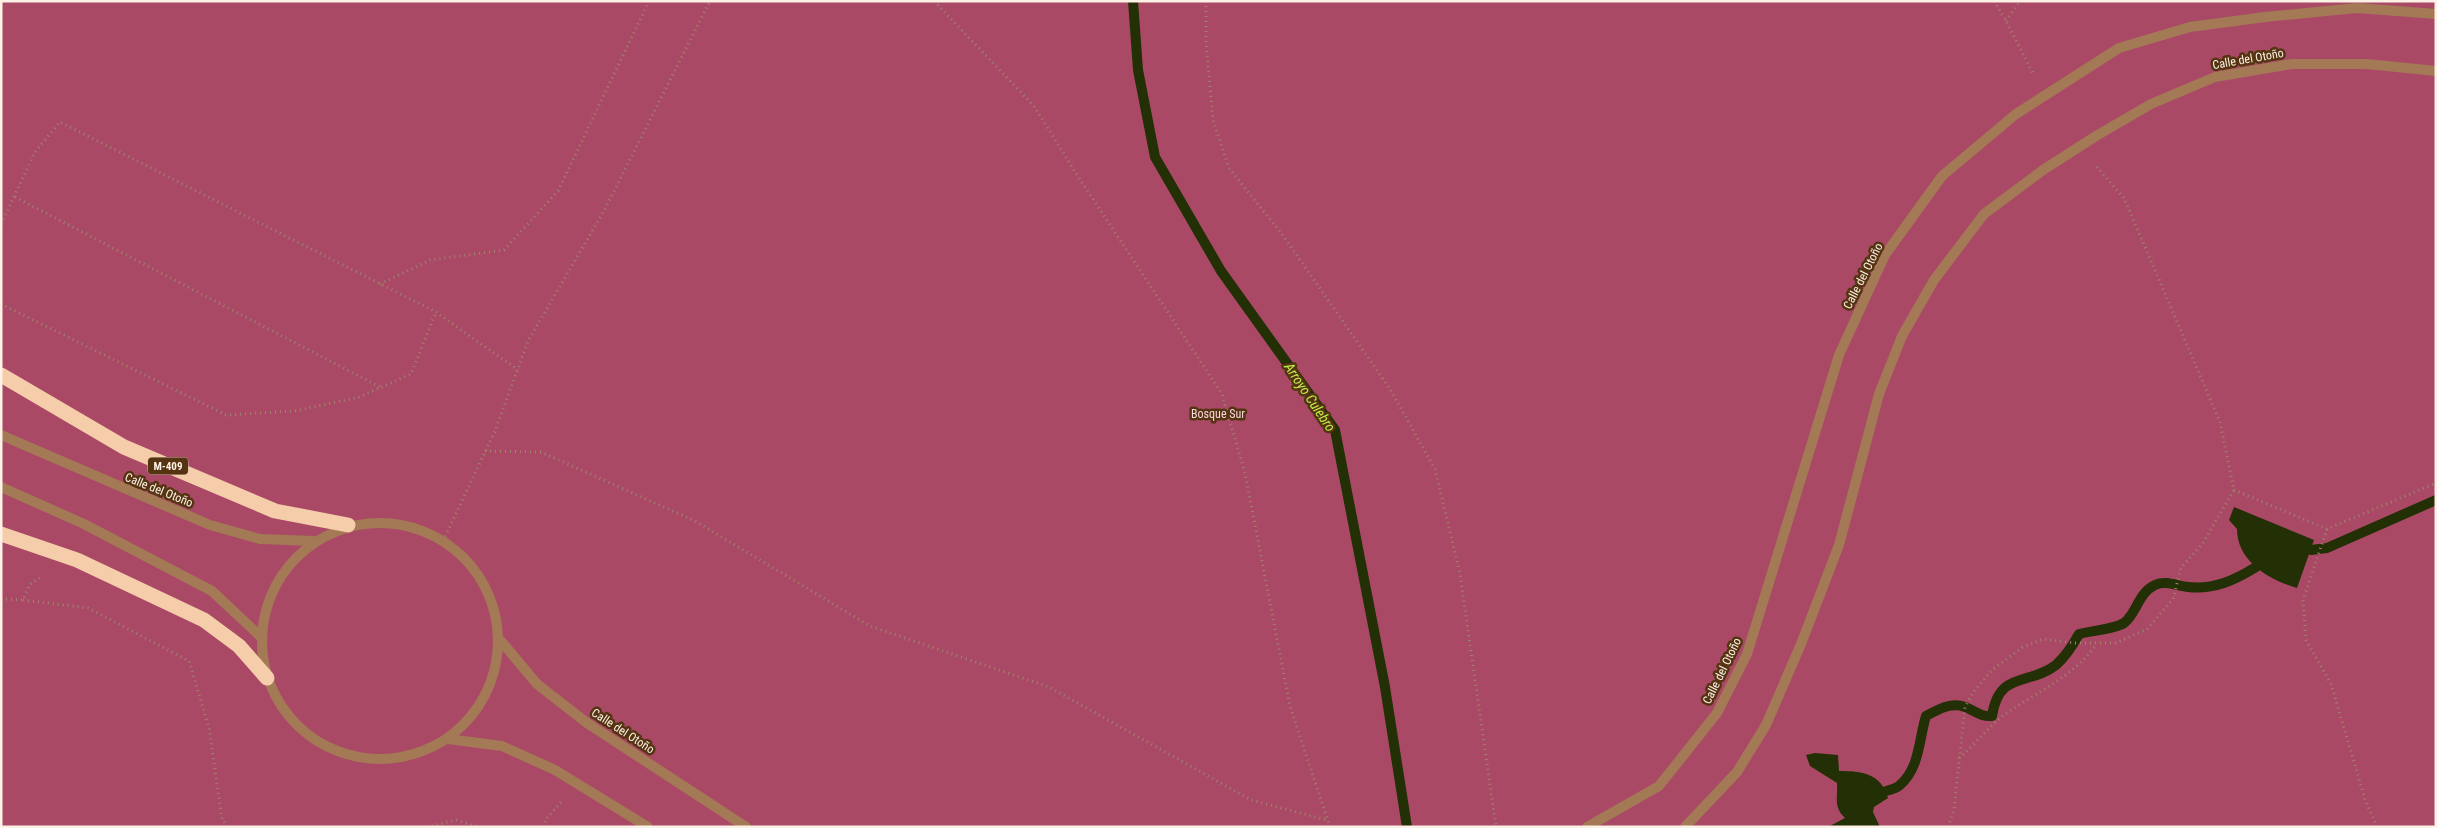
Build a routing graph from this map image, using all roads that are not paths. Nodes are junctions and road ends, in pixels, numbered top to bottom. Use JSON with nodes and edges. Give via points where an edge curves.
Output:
{"nodes":[{"id":1,"x":2436,"y":14,"type":"edge"},
{"id":2,"x":2436,"y":71,"type":"edge"},
{"id":3,"x":1,"y":375,"type":"edge"},
{"id":4,"x":1,"y":435,"type":"edge"},
{"id":5,"x":1,"y":487,"type":"edge"},
{"id":6,"x":348,"y":525,"type":"junction"},
{"id":7,"x":1,"y":534,"type":"edge"},
{"id":8,"x":314,"y":541,"type":"junction"},
{"id":9,"x":260,"y":636,"type":"junction"},
{"id":10,"x":501,"y":641,"type":"junction"},
{"id":11,"x":267,"y":678,"type":"junction"},
{"id":12,"x":448,"y":739,"type":"junction"},
{"id":13,"x":648,"y":827,"type":"edge"},
{"id":14,"x":746,"y":827,"type":"edge"},
{"id":15,"x":1587,"y":827,"type":"edge"},
{"id":16,"x":1686,"y":827,"type":"edge"}],
"edges":[{"from":1,"to":15,"type":"street","name":"Calle del Otoño","via":[[2357,8],[2190,27],[2119,48],[2016,114],[1942,176],[1885,255],[1838,355],[1747,654],[1721,704],[1659,786]]},
{"from":2,"to":16,"type":"street","name":"Calle del Otoño","via":[[2367,64],[2292,64],[2215,77],[2151,104],[2078,147],[1984,214],[1934,280],[1902,336],[1879,394],[1838,545],[1766,725],[1737,772]]},
{"from":3,"to":6,"type":"highway","number":"M-409","via":[[124,447],[275,511]]},
{"from":4,"to":8,"type":"street","name":"Calle del Otoño","via":[[210,525],[260,539]]},
{"from":5,"to":9,"type":"street","via":[[84,524],[212,591]]},
{"from":6,"to":8,"type":"street"},
{"from":6,"to":10,"type":"street","via":[[424,528],[464,554],[494,601]]},
{"from":7,"to":11,"type":"highway","via":[[72,558],[204,620],[239,646]]},
{"from":8,"to":9,"type":"street","via":[[280,574],[265,608]]},
{"from":9,"to":11,"type":"street"},
{"from":10,"to":12,"type":"street","via":[[494,680],[480,708]]},
{"from":10,"to":14,"type":"street","name":"Calle del Otoño","via":[[537,684],[587,723]]},
{"from":11,"to":12,"type":"street","via":[[284,712],[322,745],[373,760],[414,755]]},
{"from":12,"to":13,"type":"street","via":[[502,746],[555,770]]}]}
